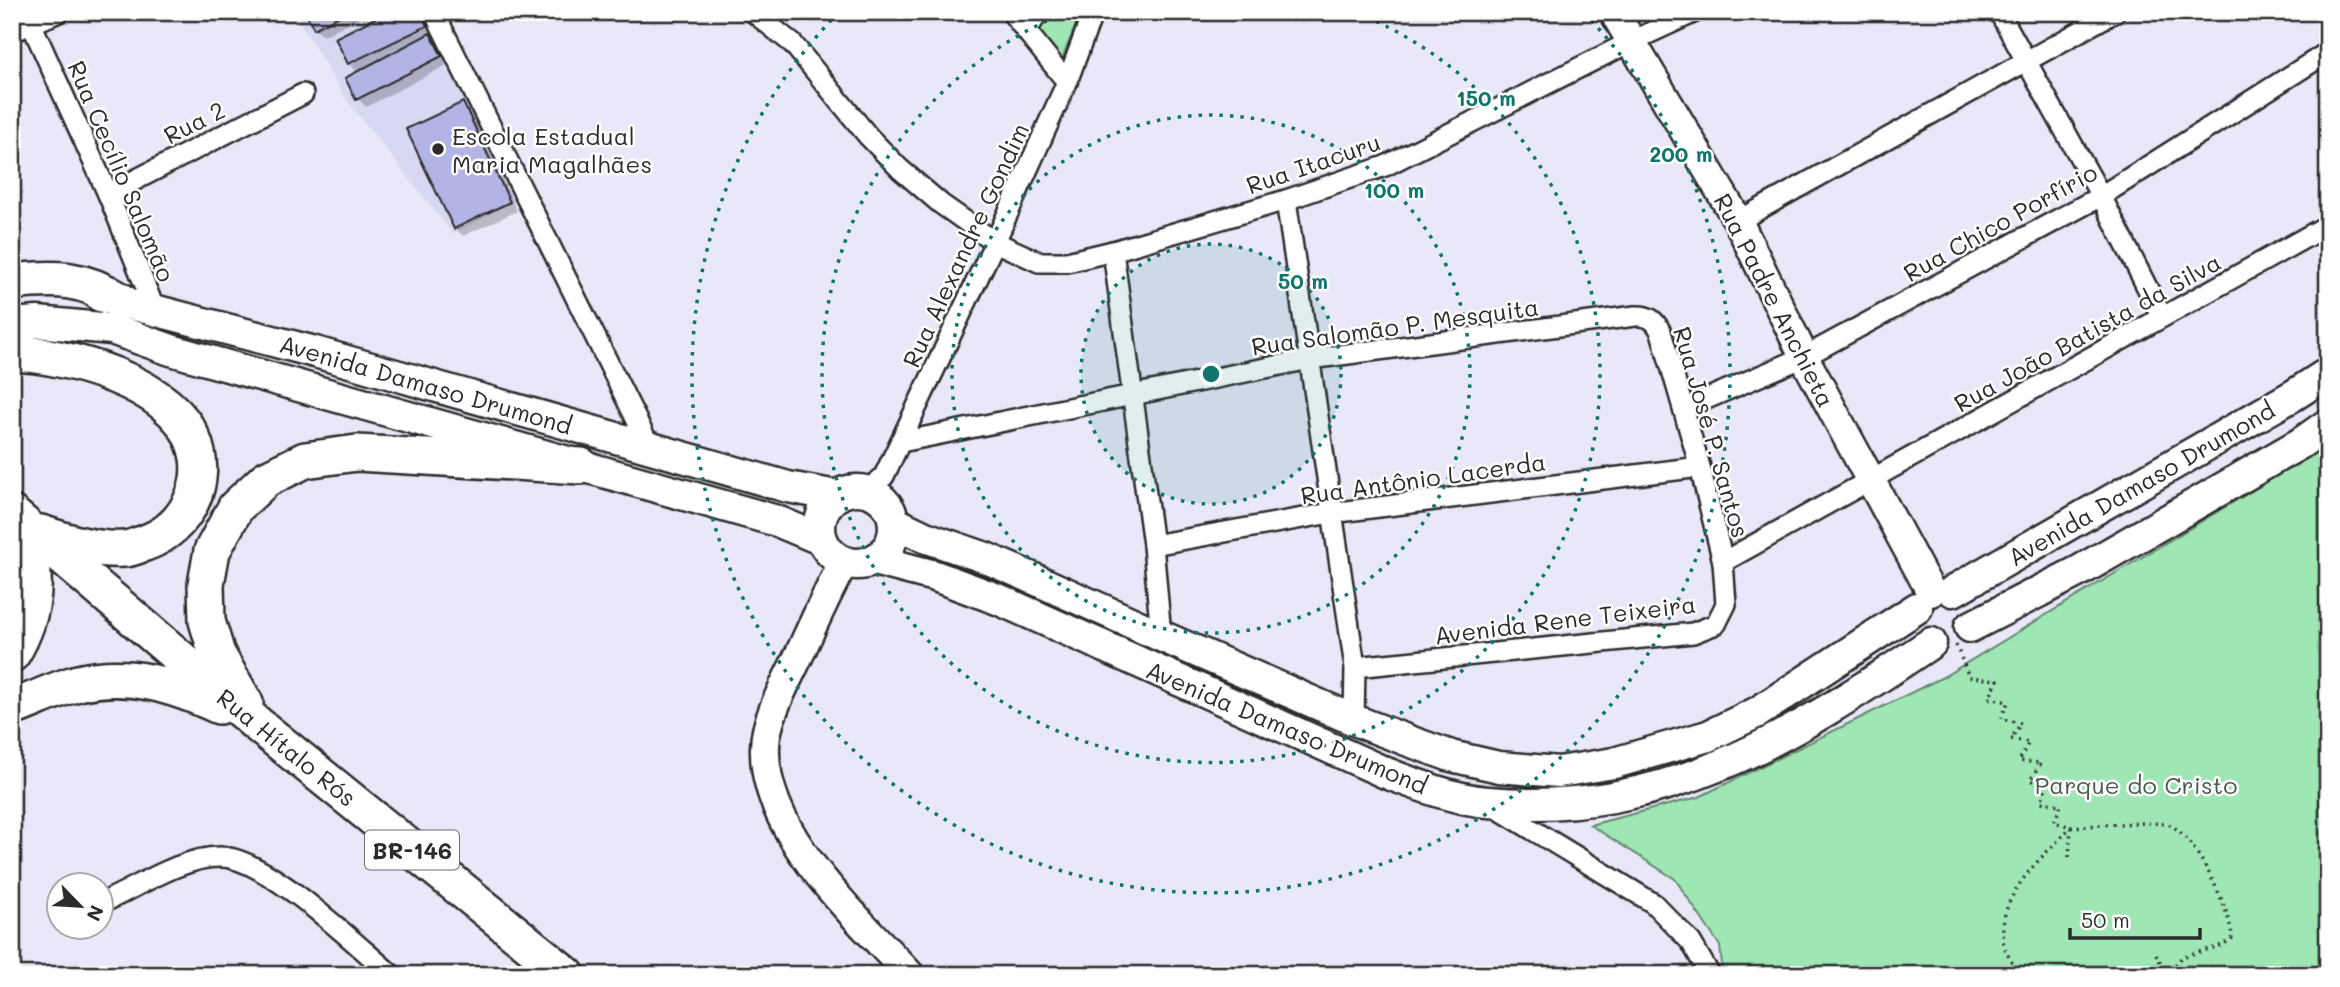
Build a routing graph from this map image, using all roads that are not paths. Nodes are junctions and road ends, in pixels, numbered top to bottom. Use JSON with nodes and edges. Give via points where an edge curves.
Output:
{"nodes":[{"id":1,"x":59,"y":12,"type":"edge"},
{"id":2,"x":434,"y":12,"type":"edge"},
{"id":3,"x":753,"y":12,"type":"edge"},
{"id":4,"x":1011,"y":12,"type":"edge"},
{"id":5,"x":1038,"y":12,"type":"edge"},
{"id":6,"x":1093,"y":12,"type":"edge"},
{"id":7,"x":1614,"y":12,"type":"edge"},
{"id":8,"x":1695,"y":12,"type":"edge"},
{"id":9,"x":1999,"y":12,"type":"edge"},
{"id":10,"x":2115,"y":12,"type":"edge"},
{"id":11,"x":29,"y":19,"type":"edge"},
{"id":12,"x":12,"y":32,"type":"edge"},
{"id":13,"x":1027,"y":32,"type":"junction"},
{"id":14,"x":1630,"y":42,"type":"junction"},
{"id":15,"x":2328,"y":52,"type":"edge"},
{"id":16,"x":2025,"y":61,"type":"junction"},
{"id":17,"x":1067,"y":82,"type":"junction"},
{"id":18,"x":303,"y":94,"type":"dead end"},
{"id":19,"x":108,"y":194,"type":"junction"},
{"id":20,"x":2101,"y":196,"type":"junction"},
{"id":21,"x":1286,"y":200,"type":"junction"},
{"id":22,"x":1738,"y":221,"type":"junction"},
{"id":23,"x":2328,"y":225,"type":"edge"},
{"id":24,"x":995,"y":242,"type":"junction"},
{"id":25,"x":1113,"y":251,"type":"junction"},
{"id":26,"x":19,"y":282,"type":"edge"},
{"id":27,"x":121,"y":301,"type":"joint"},
{"id":28,"x":155,"y":310,"type":"junction"},
{"id":29,"x":2162,"y":317,"type":"junction"},
{"id":30,"x":1650,"y":318,"type":"joint"},
{"id":31,"x":12,"y":324,"type":"edge"},
{"id":32,"x":12,"y":353,"type":"edge"},
{"id":33,"x":1804,"y":357,"type":"junction"},
{"id":34,"x":1310,"y":359,"type":"junction"},
{"id":35,"x":2328,"y":373,"type":"edge"},
{"id":36,"x":1133,"y":396,"type":"junction"},
{"id":37,"x":1683,"y":410,"type":"junction"},
{"id":38,"x":2328,"y":424,"type":"edge"},
{"id":39,"x":901,"y":442,"type":"junction"},
{"id":40,"x":650,"y":447,"type":"junction"},
{"id":41,"x":581,"y":466,"type":"junction"},
{"id":42,"x":1700,"y":467,"type":"junction"},
{"id":43,"x":1870,"y":481,"type":"junction"},
{"id":44,"x":868,"y":491,"type":"junction"},
{"id":45,"x":836,"y":496,"type":"junction"},
{"id":46,"x":1331,"y":513,"type":"junction"},
{"id":47,"x":19,"y":521,"type":"edge"},
{"id":48,"x":894,"y":522,"type":"junction"},
{"id":49,"x":822,"y":540,"type":"junction"},
{"id":50,"x":1153,"y":545,"type":"junction"},
{"id":51,"x":874,"y":560,"type":"junction"},
{"id":52,"x":844,"y":562,"type":"junction"},
{"id":53,"x":1723,"y":562,"type":"junction"},
{"id":54,"x":1934,"y":597,"type":"junction"},
{"id":55,"x":1161,"y":636,"type":"junction"},
{"id":56,"x":1952,"y":638,"type":"junction"},
{"id":57,"x":12,"y":654,"type":"edge"},
{"id":58,"x":1355,"y":667,"type":"junction"},
{"id":59,"x":12,"y":708,"type":"edge"},
{"id":60,"x":1354,"y":720,"type":"junction"},
{"id":61,"x":257,"y":724,"type":"junction"},
{"id":62,"x":1486,"y":802,"type":"junction"},
{"id":63,"x":116,"y":896,"type":"edge"},
{"id":64,"x":392,"y":975,"type":"edge"},
{"id":65,"x":567,"y":975,"type":"edge"},
{"id":66,"x":910,"y":975,"type":"edge"},
{"id":67,"x":1710,"y":975,"type":"edge"}],
"edges":[{"from":1,"to":11,"type":"street"},
{"from":2,"to":40,"type":"street"},
{"from":3,"to":24,"type":"street","name":"Rua Itacuru","via":[[793,44],[900,169]]},
{"from":4,"to":13,"type":"street"},
{"from":5,"to":13,"type":"street"},
{"from":6,"to":17,"type":"street","name":"Rua Alexandre Gondim"},
{"from":7,"to":14,"type":"main road","name":"Rua Padre Anchieta"},
{"from":8,"to":14,"type":"street","name":"Rua Itacuru"},
{"from":9,"to":16,"type":"street"},
{"from":10,"to":16,"type":"street"},
{"from":11,"to":12,"type":"street"},
{"from":11,"to":19,"type":"street","name":"Rua Cecílio Salomão"},
{"from":13,"to":17,"type":"street"},
{"from":14,"to":21,"type":"street","name":"Rua Itacuru","via":[[1385,166]]},
{"from":14,"to":22,"type":"main road","name":"Rua Padre Anchieta"},
{"from":15,"to":20,"type":"street","name":"Rua Chico Porfírio"},
{"from":16,"to":20,"type":"street"},
{"from":16,"to":22,"type":"street"},
{"from":17,"to":24,"type":"street","name":"Rua Alexandre Gondim"},
{"from":18,"to":19,"type":"street","name":"Rua 2"},
{"from":19,"to":28,"type":"street","name":"Rua Cecílio Salomão"},
{"from":20,"to":29,"type":"street"},
{"from":20,"to":33,"type":"street","name":"Rua Chico Porfírio"},
{"from":21,"to":25,"type":"street","name":"Rua Itacuru"},
{"from":21,"to":34,"type":"street"},
{"from":22,"to":33,"type":"main road","name":"Rua Padre Anchieta"},
{"from":23,"to":29,"type":"street","name":"Rua João Batista da Silva"},
{"from":24,"to":25,"type":"street","name":"Rua Itacuru","via":[[1039,262],[1067,262]]},
{"from":24,"to":39,"type":"street","name":"Rua Alexandre Gondim"},
{"from":25,"to":36,"type":"street"},
{"from":26,"to":27,"type":"highway","via":[[79,281]]},
{"from":27,"to":28,"type":"main road","name":"Avenida Damaso Drumond"},
{"from":28,"to":40,"type":"main road","name":"Avenida Damaso Drumond"},
{"from":29,"to":43,"type":"street","name":"Rua João Batista da Silva"},
{"from":30,"to":34,"type":"street","name":"Rua Salomão P. Mesquita","via":[[1635,316]]},
{"from":30,"to":37,"type":"street","name":"Rua José P. Santos","via":[[1661,332]]},
{"from":31,"to":41,"type":"main road","name":"Avenida Damaso Drumond","via":[[112,329],[171,350]]},
{"from":32,"to":47,"type":"highway","via":[[79,363],[151,394],[179,418],[200,466],[196,491],[182,519],[155,539],[127,549],[92,548]]},
{"from":33,"to":37,"type":"street","name":"Rua Chico Porfírio"},
{"from":33,"to":43,"type":"main road","name":"Rua Padre Anchieta"},
{"from":34,"to":36,"type":"street","name":"Rua Salomão P. Mesquita"},
{"from":34,"to":46,"type":"street"},
{"from":35,"to":54,"type":"main road","name":"Avenida Damaso Drumond"},
{"from":36,"to":39,"type":"street","name":"Rua Salomão P. Mesquita"},
{"from":36,"to":50,"type":"street"},
{"from":37,"to":42,"type":"street","name":"Rua José P. Santos"},
{"from":38,"to":56,"type":"main road","name":"Avenida Damaso Drumond","via":[[2081,570]]},
{"from":39,"to":44,"type":"street","name":"Rua Alexandre Gondim","via":[[884,476]]},
{"from":40,"to":45,"type":"main road","name":"Avenida Damaso Drumond","via":[[788,487]]},
{"from":41,"to":49,"type":"main road","name":"Avenida Damaso Drumond","via":[[777,521]]},
{"from":41,"to":61,"type":"highway","via":[[357,453],[306,460],[266,479],[236,507],[212,551],[206,584],[207,621],[217,654]]},
{"from":42,"to":46,"type":"street","name":"Rua Antônio Lacerda"},
{"from":42,"to":53,"type":"street","name":"Rua José P. Santos"},
{"from":43,"to":53,"type":"street"},
{"from":43,"to":54,"type":"main road","name":"Rua Padre Anchieta"},
{"from":44,"to":45,"type":"main road"},
{"from":44,"to":48,"type":"main road","via":[[886,502]]},
{"from":45,"to":49,"type":"main road","via":[[820,520]]},
{"from":46,"to":50,"type":"street","name":"Rua Antônio Lacerda"},
{"from":46,"to":58,"type":"street"},
{"from":47,"to":57,"type":"highway","via":[[34,573],[33,604],[25,633]]},
{"from":47,"to":61,"type":"highway","name":"Rua Hítalo Rós","number":"BR-146"},
{"from":48,"to":51,"type":"main road","via":[[888,548]]},
{"from":48,"to":55,"type":"main road","name":"Avenida Damaso Drumond"},
{"from":49,"to":52,"type":"main road"},
{"from":50,"to":55,"type":"street"},
{"from":51,"to":52,"type":"main road"},
{"from":51,"to":62,"type":"main road","name":"Avenida Damaso Drumond","via":[[936,576],[1000,600],[1386,773]]},
{"from":52,"to":66,"type":"main road","via":[[772,718],[765,746],[769,784],[784,822],[814,870]]},
{"from":53,"to":58,"type":"street","name":"Avenida Rene Teixeira","via":[[1726,604],[1716,624],[1693,633]]},
{"from":54,"to":56,"type":"main road","via":[[1915,616],[1919,632]]},
{"from":54,"to":56,"type":"main road","via":[[1961,595],[1970,610]]},
{"from":54,"to":60,"type":"main road","name":"Avenida Damaso Drumond","via":[[1758,712],[1708,736],[1614,763],[1559,772],[1499,767],[1451,756]]},
{"from":55,"to":60,"type":"main road","name":"Avenida Damaso Drumond"},
{"from":56,"to":62,"type":"main road","name":"Avenida Damaso Drumond","via":[[1836,707],[1684,781],[1626,796],[1551,803]]},
{"from":58,"to":60,"type":"street"},
{"from":59,"to":61,"type":"highway","via":[[78,684],[119,677],[187,692]]},
{"from":61,"to":65,"type":"highway","name":"Rua Hítalo Rós","number":"BR-146"},
{"from":62,"to":67,"type":"street","via":[[1653,903],[1691,942]]},
{"from":63,"to":64,"type":"street","via":[[199,860],[237,859],[282,883]]}]}
